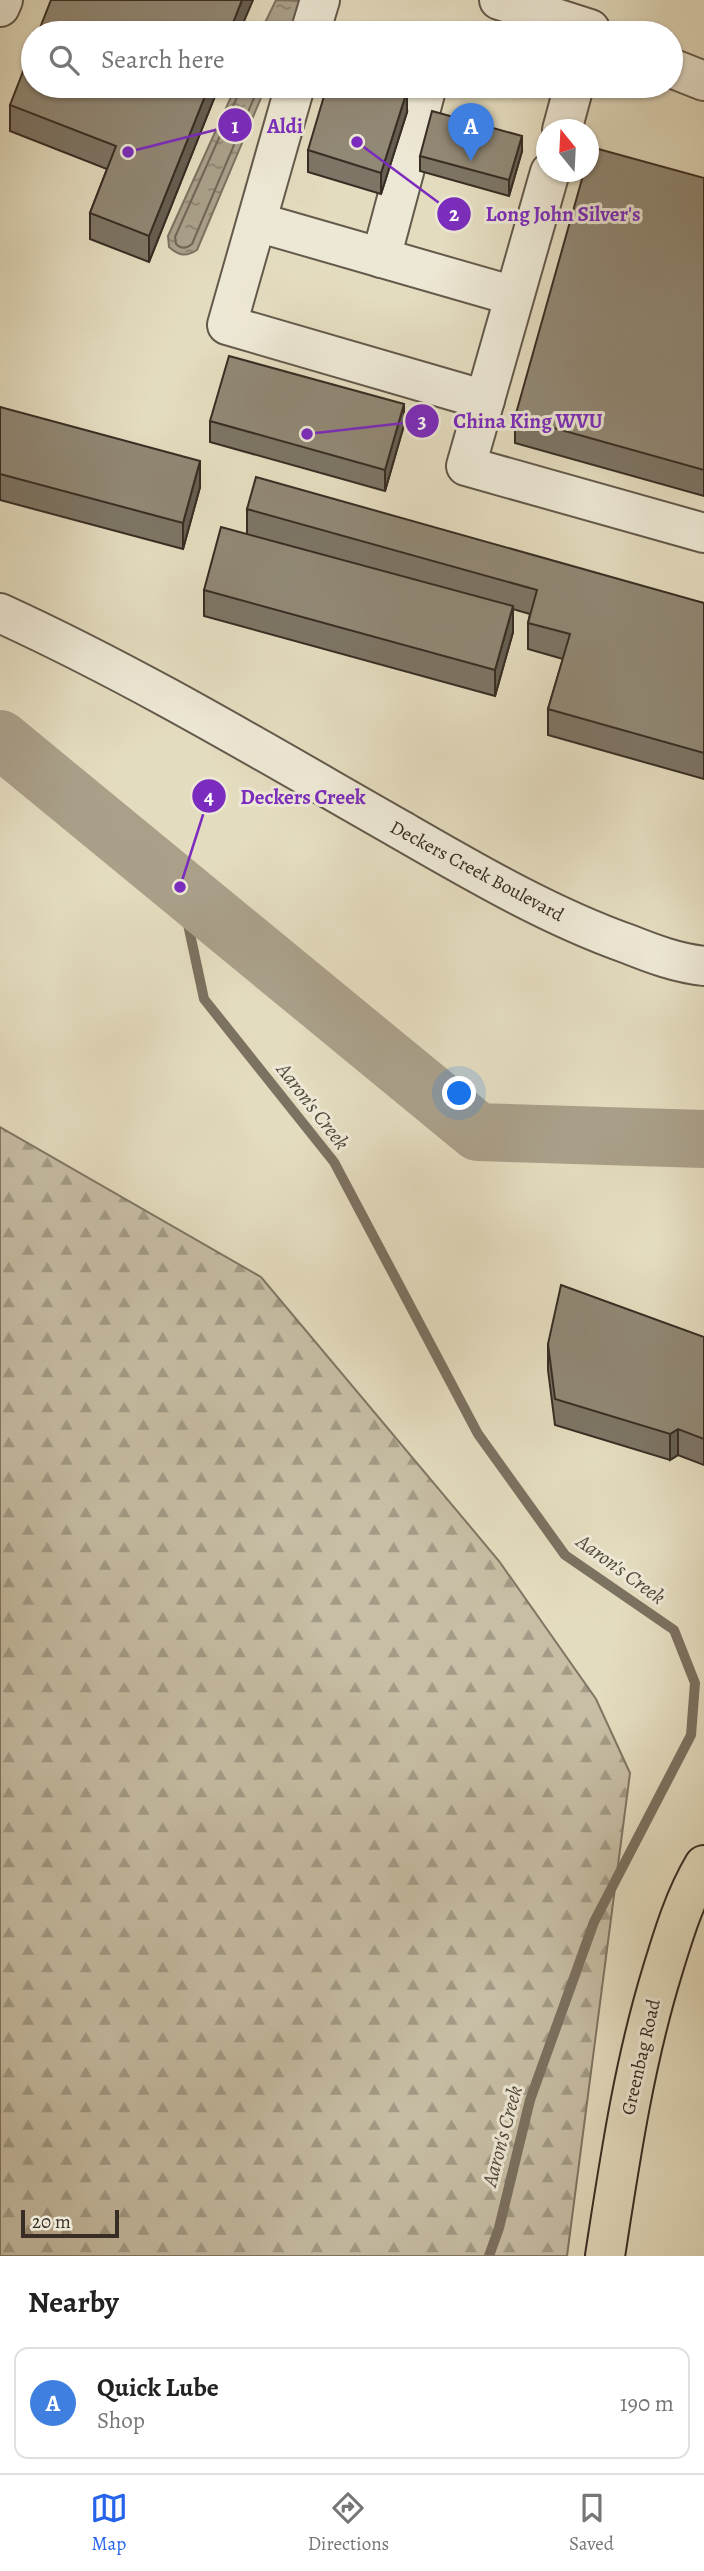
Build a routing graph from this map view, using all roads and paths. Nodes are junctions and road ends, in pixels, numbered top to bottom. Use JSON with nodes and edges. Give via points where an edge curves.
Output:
{"nodes":[{"id":1,"x":3,"y":0,"type":"edge"},
{"id":2,"x":320,"y":0,"type":"edge"},
{"id":3,"x":499,"y":0,"type":"edge"},
{"id":4,"x":0,"y":7,"type":"edge"},
{"id":5,"x":314,"y":21,"type":"edge"},
{"id":6,"x":593,"y":21,"type":"edge"},
{"id":7,"x":683,"y":73,"type":"edge"},
{"id":8,"x":704,"y":81,"type":"edge"},
{"id":9,"x":292,"y":98,"type":"edge"},
{"id":10,"x":424,"y":98,"type":"edge"},
{"id":11,"x":571,"y":98,"type":"edge"},
{"id":12,"x":565,"y":119,"type":"edge"},
{"id":13,"x":547,"y":182,"type":"edge"},
{"id":14,"x":257,"y":222,"type":"junction"},
{"id":15,"x":381,"y":258,"type":"junction"},
{"id":16,"x":514,"y":296,"type":"junction"},
{"id":17,"x":485,"y":400,"type":"junction"},
{"id":18,"x":704,"y":533,"type":"edge"},
{"id":19,"x":0,"y":613,"type":"edge"},
{"id":20,"x":704,"y":966,"type":"edge"},
{"id":21,"x":704,"y":1865,"type":"edge"},
{"id":22,"x":605,"y":2256,"type":"edge"}],
"edges":[{"from":1,"to":4,"type":"street"},
{"from":2,"to":5,"type":"street"},
{"from":3,"to":6,"type":"street"},
{"from":7,"to":8,"type":"street"},
{"from":9,"to":14,"type":"street"},
{"from":10,"to":15,"type":"street"},
{"from":11,"to":12,"type":"street"},
{"from":13,"to":16,"type":"street"},
{"from":14,"to":15,"type":"street"},
{"from":14,"to":17,"type":"street","via":[[227,325]]},
{"from":15,"to":16,"type":"street"},
{"from":16,"to":17,"type":"street"},
{"from":17,"to":18,"type":"street","via":[[466,466]]},
{"from":19,"to":20,"type":"street","name":"Deckers Creek Boulevard","via":[[191,711],[453,860],[587,929],[680,963]]},
{"from":21,"to":22,"type":"main road","name":"Greenbag Road","via":[[674,1933],[650,2012],[627,2116]]}]}
